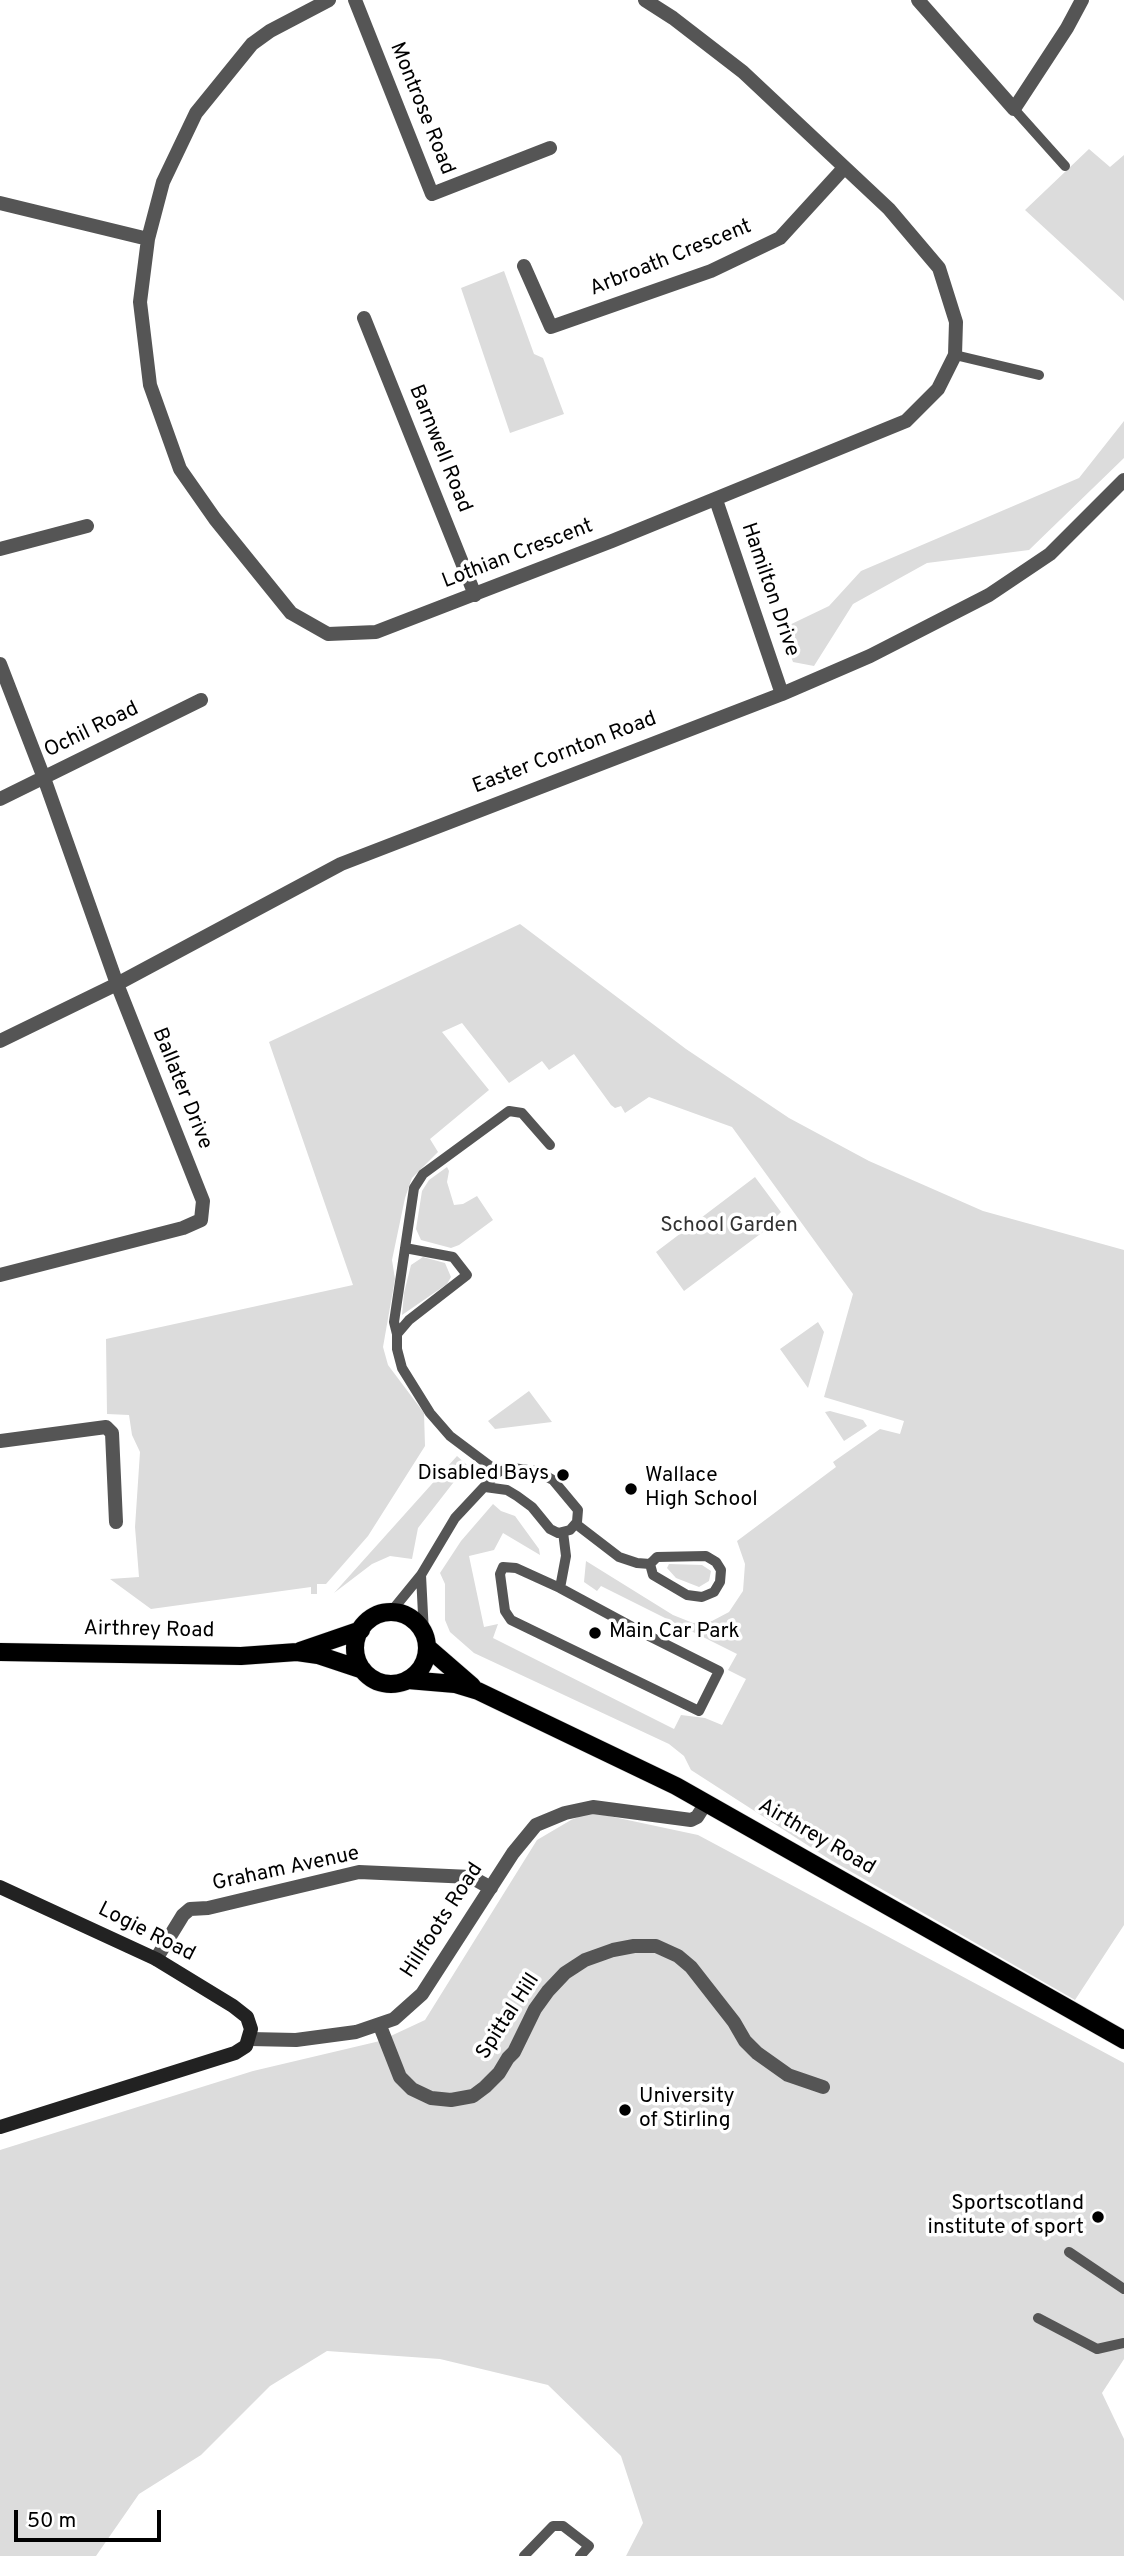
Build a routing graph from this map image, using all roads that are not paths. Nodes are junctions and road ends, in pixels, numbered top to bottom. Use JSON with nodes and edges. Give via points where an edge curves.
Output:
{"nodes":[{"id":1,"x":329,"y":0,"type":"edge"},
{"id":2,"x":355,"y":0,"type":"edge"},
{"id":3,"x":645,"y":0,"type":"edge"},
{"id":4,"x":918,"y":0,"type":"edge"},
{"id":5,"x":1082,"y":0,"type":"edge"},
{"id":6,"x":1014,"y":109,"type":"junction"},
{"id":7,"x":550,"y":148,"type":"dead end"},
{"id":8,"x":1065,"y":166,"type":"dead end"},
{"id":9,"x":844,"y":168,"type":"junction"},
{"id":10,"x":0,"y":202,"type":"edge"},
{"id":11,"x":148,"y":239,"type":"junction"},
{"id":12,"x":524,"y":266,"type":"dead end"},
{"id":13,"x":364,"y":318,"type":"dead end"},
{"id":14,"x":955,"y":355,"type":"junction"},
{"id":15,"x":1039,"y":375,"type":"dead end"},
{"id":16,"x":1124,"y":480,"type":"edge"},
{"id":17,"x":716,"y":500,"type":"junction"},
{"id":18,"x":87,"y":526,"type":"dead end"},
{"id":19,"x":0,"y":549,"type":"edge"},
{"id":20,"x":475,"y":595,"type":"junction"},
{"id":21,"x":0,"y":664,"type":"edge"},
{"id":22,"x":782,"y":694,"type":"junction"},
{"id":23,"x":201,"y":700,"type":"dead end"},
{"id":24,"x":44,"y":778,"type":"junction"},
{"id":25,"x":0,"y":799,"type":"edge"},
{"id":26,"x":117,"y":984,"type":"junction"},
{"id":27,"x":0,"y":1041,"type":"edge"},
{"id":28,"x":550,"y":1145,"type":"dead end"},
{"id":29,"x":405,"y":1248,"type":"junction"},
{"id":30,"x":0,"y":1275,"type":"edge"},
{"id":31,"x":397,"y":1334,"type":"junction"},
{"id":32,"x":0,"y":1441,"type":"edge"},
{"id":33,"x":498,"y":1472,"type":"junction"},
{"id":34,"x":485,"y":1487,"type":"junction"},
{"id":35,"x":116,"y":1522,"type":"dead end"},
{"id":36,"x":576,"y":1524,"type":"junction"},
{"id":37,"x":563,"y":1532,"type":"junction"},
{"id":38,"x":650,"y":1564,"type":"junction"},
{"id":39,"x":421,"y":1575,"type":"junction"},
{"id":40,"x":560,"y":1588,"type":"junction"},
{"id":41,"x":390,"y":1612,"type":"junction"},
{"id":42,"x":361,"y":1630,"type":"junction"},
{"id":43,"x":425,"y":1640,"type":"junction"},
{"id":44,"x":0,"y":1652,"type":"edge"},
{"id":45,"x":297,"y":1652,"type":"junction"},
{"id":46,"x":363,"y":1670,"type":"junction"},
{"id":47,"x":408,"y":1680,"type":"junction"},
{"id":48,"x":478,"y":1690,"type":"junction"},
{"id":49,"x":706,"y":1803,"type":"junction"},
{"id":50,"x":0,"y":1887,"type":"edge"},
{"id":51,"x":491,"y":1888,"type":"junction"},
{"id":52,"x":156,"y":1959,"type":"junction"},
{"id":53,"x":380,"y":2026,"type":"junction"},
{"id":54,"x":250,"y":2039,"type":"junction"},
{"id":55,"x":1124,"y":2040,"type":"edge"},
{"id":56,"x":823,"y":2087,"type":"dead end"},
{"id":57,"x":0,"y":2127,"type":"edge"},
{"id":58,"x":1069,"y":2252,"type":"dead end"},
{"id":59,"x":1124,"y":2288,"type":"edge"},
{"id":60,"x":1038,"y":2318,"type":"dead end"},
{"id":61,"x":1124,"y":2343,"type":"edge"},
{"id":62,"x":524,"y":2556,"type":"edge"},
{"id":63,"x":580,"y":2556,"type":"edge"}],
"edges":[{"from":1,"to":11,"type":"street","name":"Lothian Crescent","via":[[252,44],[196,113],[163,182]]},
{"from":2,"to":7,"type":"street","name":"Montrose Road","via":[[432,194]]},
{"from":3,"to":9,"type":"street","name":"Lothian Crescent","via":[[743,72]]},
{"from":4,"to":6,"type":"street"},
{"from":5,"to":6,"type":"street"},
{"from":6,"to":8,"type":"lane"},
{"from":9,"to":12,"type":"street","name":"Arbroath Crescent","via":[[780,238],[711,271],[551,327]]},
{"from":9,"to":14,"type":"street","name":"Lothian Crescent","via":[[888,209],[939,268],[956,322]]},
{"from":10,"to":11,"type":"street"},
{"from":11,"to":20,"type":"street","name":"Lothian Crescent","via":[[140,302],[150,385],[180,469],[291,613],[328,634],[376,632]]},
{"from":13,"to":20,"type":"street","name":"Barnwell Road"},
{"from":14,"to":15,"type":"lane"},
{"from":14,"to":17,"type":"street","name":"Lothian Crescent","via":[[938,388],[905,421]]},
{"from":16,"to":22,"type":"street","name":"Easter Cornton Road","via":[[1050,554],[989,595],[870,656]]},
{"from":17,"to":20,"type":"street","name":"Lothian Crescent"},
{"from":17,"to":22,"type":"street","name":"Hamilton Drive"},
{"from":18,"to":19,"type":"street"},
{"from":21,"to":24,"type":"street","name":"Ballater Drive"},
{"from":22,"to":26,"type":"street","name":"Easter Cornton Road","via":[[341,864]]},
{"from":23,"to":24,"type":"street","name":"Ochil Road"},
{"from":24,"to":25,"type":"street","name":"Ochil Road"},
{"from":24,"to":26,"type":"street","name":"Ballater Drive"},
{"from":26,"to":27,"type":"street","name":"Easter Cornton Road"},
{"from":26,"to":30,"type":"street","name":"Ballater Drive","via":[[203,1201],[201,1220]]},
{"from":28,"to":29,"type":"lane","via":[[522,1113],[509,1111],[423,1174],[414,1188]]},
{"from":29,"to":31,"type":"lane","via":[[394,1322]]},
{"from":29,"to":31,"type":"lane","via":[[453,1257],[467,1275]]},
{"from":31,"to":33,"type":"lane","via":[[402,1368],[430,1413],[450,1436]]},
{"from":32,"to":35,"type":"street","via":[[106,1427],[113,1433]]},
{"from":33,"to":34,"type":"lane"},
{"from":33,"to":36,"type":"lane","via":[[512,1468],[536,1471],[553,1480],[578,1510]]},
{"from":34,"to":37,"type":"lane","via":[[507,1490],[532,1507],[550,1529]]},
{"from":34,"to":39,"type":"lane","via":[[456,1518]]},
{"from":36,"to":37,"type":"lane"},
{"from":36,"to":38,"type":"lane","via":[[619,1558]]},
{"from":37,"to":40,"type":"lane","via":[[566,1556]]},
{"from":38,"to":38,"type":"lane","via":[[657,1557],[706,1556],[721,1570],[720,1582],[714,1592],[702,1597],[687,1595],[653,1575]]},
{"from":39,"to":41,"type":"lane"},
{"from":39,"to":43,"type":"lane"},
{"from":40,"to":40,"type":"lane","via":[[719,1671],[699,1711],[510,1620],[500,1574],[503,1567],[516,1568]]},
{"from":41,"to":42,"type":"main road"},
{"from":41,"to":43,"type":"main road","via":[[410,1618]]},
{"from":42,"to":45,"type":"main road"},
{"from":42,"to":46,"type":"main road","via":[[355,1650]]},
{"from":43,"to":47,"type":"main road","via":[[422,1666]]},
{"from":43,"to":48,"type":"main road"},
{"from":44,"to":45,"type":"main road","name":"Airthrey Road","via":[[241,1656]]},
{"from":45,"to":46,"type":"main road"},
{"from":46,"to":47,"type":"main road","via":[[379,1682]]},
{"from":47,"to":48,"type":"main road"},
{"from":48,"to":49,"type":"main road","name":"Airthrey Road"},
{"from":49,"to":51,"type":"street","name":"Hillfoots Road","via":[[691,1820],[593,1807],[565,1813],[536,1825]]},
{"from":49,"to":55,"type":"main road","name":"Airthrey Road"},
{"from":50,"to":52,"type":"main road","name":"Logie Road"},
{"from":51,"to":52,"type":"street","name":"Graham Avenue","via":[[471,1877],[359,1872],[190,1909]]},
{"from":51,"to":53,"type":"street","name":"Hillfoots Road","via":[[422,1994]]},
{"from":52,"to":54,"type":"main road","name":"Logie Road","via":[[247,2017]]},
{"from":53,"to":54,"type":"street","name":"Hillfoots Road","via":[[296,2040]]},
{"from":53,"to":56,"type":"street","name":"Spittal Hill","via":[[400,2077],[412,2089],[431,2098],[451,2100],[473,2095],[499,2073],[548,1990],[565,1973],[613,1950],[656,1947],[691,1966],[757,2053],[788,2075]]},
{"from":54,"to":57,"type":"main road","via":[[234,2053]]},
{"from":58,"to":59,"type":"lane"},
{"from":60,"to":61,"type":"lane","via":[[1097,2349]]},
{"from":62,"to":63,"type":"lane","via":[[553,2526],[562,2526],[589,2546]]}]}
